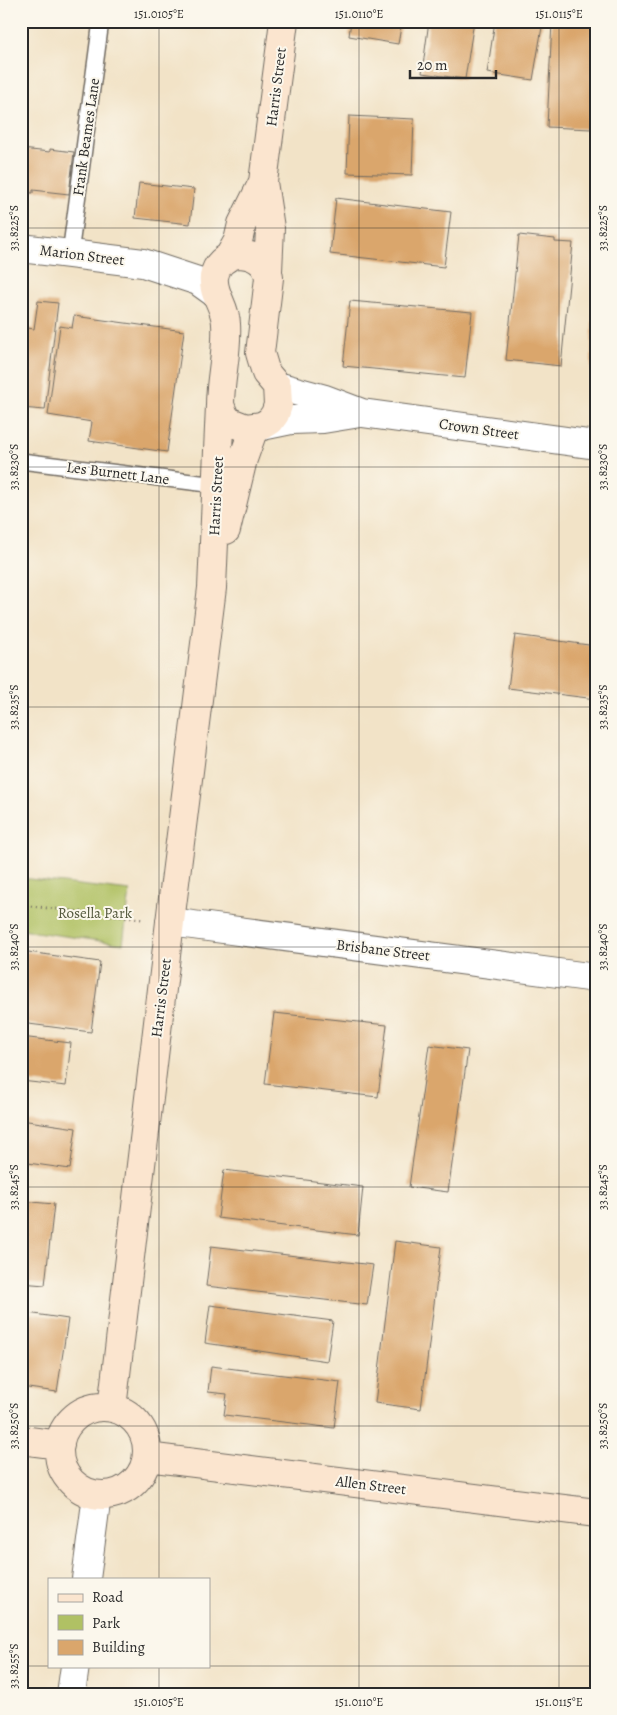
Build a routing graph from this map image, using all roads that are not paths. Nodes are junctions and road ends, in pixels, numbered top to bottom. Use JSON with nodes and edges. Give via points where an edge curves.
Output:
{"nodes":[{"id":1,"x":101,"y":21,"type":"edge"},
{"id":2,"x":284,"y":21,"type":"edge"},
{"id":3,"x":263,"y":182,"type":"junction"},
{"id":4,"x":21,"y":248,"type":"edge"},
{"id":5,"x":70,"y":254,"type":"junction"},
{"id":6,"x":225,"y":259,"type":"junction"},
{"id":7,"x":143,"y":263,"type":"junction"},
{"id":8,"x":268,"y":271,"type":"junction"},
{"id":9,"x":216,"y":294,"type":"junction"},
{"id":10,"x":277,"y":386,"type":"junction"},
{"id":11,"x":220,"y":405,"type":"junction"},
{"id":12,"x":362,"y":413,"type":"junction"},
{"id":13,"x":258,"y":427,"type":"junction"},
{"id":14,"x":596,"y":445,"type":"edge"},
{"id":15,"x":21,"y":461,"type":"edge"},
{"id":16,"x":216,"y":485,"type":"junction"},
{"id":17,"x":212,"y":588,"type":"junction"},
{"id":18,"x":170,"y":922,"type":"junction"},
{"id":19,"x":596,"y":978,"type":"edge"},
{"id":20,"x":112,"y":1408,"type":"junction"},
{"id":21,"x":21,"y":1440,"type":"edge"},
{"id":22,"x":60,"y":1446,"type":"junction"},
{"id":23,"x":147,"y":1456,"type":"junction"},
{"id":24,"x":97,"y":1495,"type":"junction"},
{"id":25,"x":596,"y":1513,"type":"edge"},
{"id":26,"x":86,"y":1578,"type":"edge"},
{"id":27,"x":75,"y":1668,"type":"edge"},
{"id":28,"x":72,"y":1694,"type":"edge"}],
"edges":[{"from":1,"to":5,"type":"lane","name":"Frank Beames Lane"},
{"from":2,"to":3,"type":"main road","name":"Harris Street"},
{"from":3,"to":6,"type":"main road","name":"Harris Street","via":[[242,224],[238,241]]},
{"from":3,"to":8,"type":"main road","name":"Harris Street","via":[[270,228]]},
{"from":4,"to":5,"type":"street","name":"Marion Street"},
{"from":5,"to":7,"type":"street","name":"Marion Street"},
{"from":6,"to":7,"type":"street","name":"Marion Street"},
{"from":6,"to":8,"type":"main road","via":[[245,254],[260,260]]},
{"from":6,"to":9,"type":"main road","name":"Harris Street","via":[[214,277]]},
{"from":7,"to":9,"type":"street","name":"Marion Street","via":[[198,281]]},
{"from":8,"to":10,"type":"main road","name":"Harris Street","via":[[260,353],[266,373]]},
{"from":9,"to":11,"type":"main road","name":"Harris Street","via":[[226,322]]},
{"from":10,"to":12,"type":"street","name":"Crown Street"},
{"from":10,"to":13,"type":"main road","name":"Harris Street","via":[[275,414],[270,421]]},
{"from":11,"to":13,"type":"main road","via":[[228,421],[235,425]]},
{"from":11,"to":16,"type":"main road","name":"Harris Street"},
{"from":12,"to":13,"type":"street","name":"Crown Street","via":[[323,420],[291,420]]},
{"from":12,"to":14,"type":"street","name":"Crown Street"},
{"from":13,"to":17,"type":"main road","name":"Harris Street","via":[[243,459]]},
{"from":15,"to":16,"type":"lane","name":"Les Burnett Lane"},
{"from":16,"to":17,"type":"main road","name":"Harris Street"},
{"from":17,"to":18,"type":"main road","name":"Harris Street"},
{"from":18,"to":19,"type":"street","name":"Brisbane Street"},
{"from":18,"to":20,"type":"main road","name":"Harris Street"},
{"from":20,"to":22,"type":"main road","via":[[86,1410],[75,1417],[66,1427]]},
{"from":20,"to":23,"type":"main road","via":[[126,1413],[143,1432]]},
{"from":21,"to":22,"type":"main road"},
{"from":22,"to":24,"type":"main road","via":[[62,1468],[70,1481]]},
{"from":23,"to":24,"type":"main road","via":[[135,1482],[111,1495]]},
{"from":23,"to":25,"type":"main road","name":"Allen Street"},
{"from":24,"to":26,"type":"street"},
{"from":27,"to":28,"type":"street"}]}
